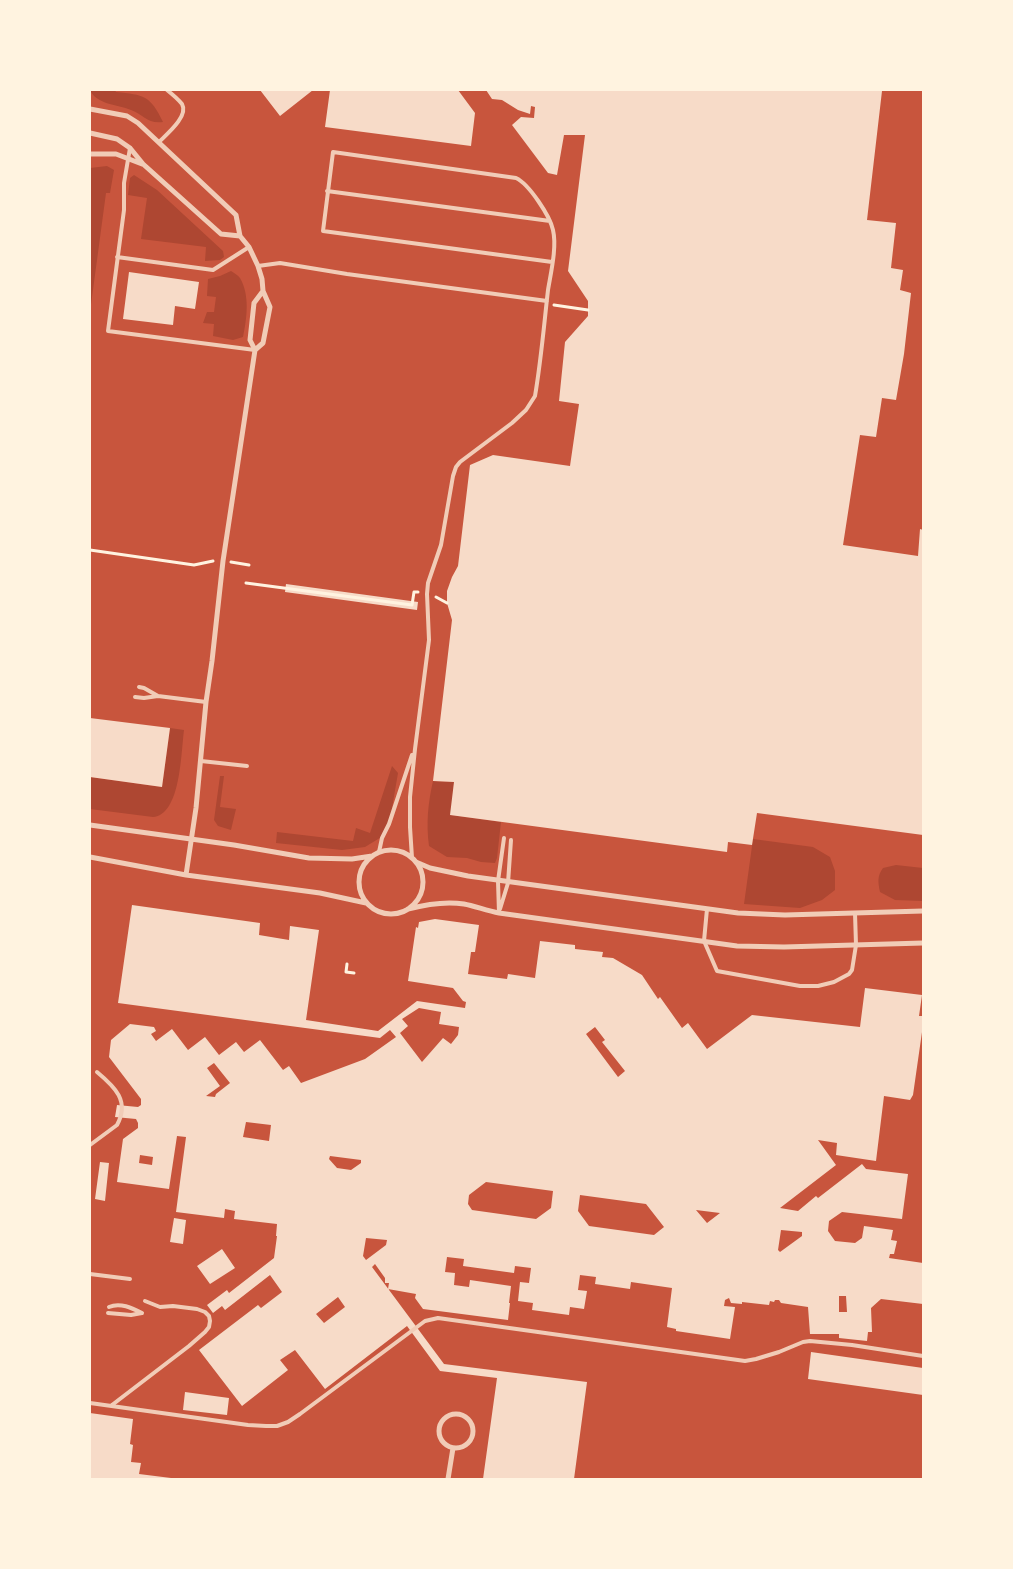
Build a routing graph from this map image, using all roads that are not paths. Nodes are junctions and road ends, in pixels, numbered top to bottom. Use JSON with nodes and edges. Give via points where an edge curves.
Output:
{"nodes":[{"id":1,"x":168,"y":90,"type":"edge"},
{"id":2,"x":90,"y":108,"type":"edge"},
{"id":3,"x":90,"y":133,"type":"edge"},
{"id":4,"x":159,"y":142,"type":"junction"},
{"id":5,"x":130,"y":148,"type":"junction"},
{"id":6,"x":90,"y":154,"type":"edge"},
{"id":7,"x":128,"y":159,"type":"junction"},
{"id":8,"x":142,"y":164,"type":"junction"},
{"id":9,"x":328,"y":192,"type":"junction"},
{"id":10,"x":550,"y":221,"type":"junction"},
{"id":11,"x":240,"y":236,"type":"junction"},
{"id":12,"x":249,"y":247,"type":"junction"},
{"id":13,"x":117,"y":257,"type":"junction"},
{"id":14,"x":552,"y":262,"type":"junction"},
{"id":15,"x":258,"y":266,"type":"junction"},
{"id":16,"x":263,"y":291,"type":"junction"},
{"id":17,"x":547,"y":301,"type":"junction"},
{"id":18,"x":255,"y":350,"type":"junction"},
{"id":19,"x":139,"y":687,"type":"dead end"},
{"id":20,"x":158,"y":696,"type":"junction"},
{"id":21,"x":135,"y":697,"type":"dead end"},
{"id":22,"x":206,"y":702,"type":"junction"},
{"id":23,"x":414,"y":749,"type":"junction"},
{"id":24,"x":201,"y":761,"type":"junction"},
{"id":25,"x":248,"y":766,"type":"dead end"},
{"id":26,"x":90,"y":825,"type":"edge"},
{"id":27,"x":504,"y":838,"type":"dead end"},
{"id":28,"x":191,"y":839,"type":"junction"},
{"id":29,"x":511,"y":840,"type":"dead end"},
{"id":30,"x":379,"y":852,"type":"junction"},
{"id":31,"x":372,"y":856,"type":"junction"},
{"id":32,"x":90,"y":857,"type":"edge"},
{"id":33,"x":414,"y":860,"type":"junction"},
{"id":34,"x":186,"y":875,"type":"junction"},
{"id":35,"x":498,"y":881,"type":"junction"},
{"id":36,"x":508,"y":882,"type":"junction"},
{"id":37,"x":366,"y":903,"type":"junction"},
{"id":38,"x":408,"y":909,"type":"junction"},
{"id":39,"x":707,"y":909,"type":"junction"},
{"id":40,"x":923,"y":910,"type":"edge"},
{"id":41,"x":499,"y":913,"type":"junction"},
{"id":42,"x":855,"y":913,"type":"junction"},
{"id":43,"x":704,"y":941,"type":"junction"},
{"id":44,"x":923,"y":943,"type":"edge"},
{"id":45,"x":856,"y":945,"type":"junction"},
{"id":46,"x":97,"y":1072,"type":"dead end"},
{"id":47,"x":90,"y":1145,"type":"edge"},
{"id":48,"x":90,"y":1274,"type":"edge"},
{"id":49,"x":130,"y":1279,"type":"dead end"},
{"id":50,"x":145,"y":1302,"type":"dead end"},
{"id":51,"x":109,"y":1307,"type":"dead end"},
{"id":52,"x":108,"y":1313,"type":"dead end"},
{"id":53,"x":923,"y":1356,"type":"edge"},
{"id":54,"x":90,"y":1403,"type":"edge"},
{"id":55,"x":112,"y":1406,"type":"junction"},
{"id":56,"x":453,"y":1448,"type":"junction"},
{"id":57,"x":448,"y":1479,"type":"edge"}],
"edges":[{"from":1,"to":4,"type":"lane","via":[[182,104],[182,116]]},
{"from":2,"to":4,"type":"street","via":[[127,116]]},
{"from":3,"to":5,"type":"street","via":[[117,139]]},
{"from":4,"to":11,"type":"street","via":[[236,215]]},
{"from":5,"to":7,"type":"lane"},
{"from":5,"to":8,"type":"street"},
{"from":6,"to":7,"type":"street","via":[[116,154]]},
{"from":7,"to":8,"type":"street"},
{"from":7,"to":13,"type":"lane"},
{"from":8,"to":11,"type":"street","via":[[221,234]]},
{"from":9,"to":10,"type":"lane"},
{"from":9,"to":10,"type":"lane","via":[[333,152],[516,178],[522,180]]},
{"from":9,"to":14,"type":"lane","via":[[323,231]]},
{"from":10,"to":14,"type":"lane","via":[[554,237]]},
{"from":11,"to":12,"type":"street"},
{"from":12,"to":13,"type":"lane","via":[[213,270]]},
{"from":12,"to":15,"type":"street"},
{"from":13,"to":18,"type":"lane","via":[[108,331]]},
{"from":14,"to":17,"type":"lane"},
{"from":15,"to":16,"type":"street"},
{"from":15,"to":17,"type":"lane","via":[[280,263]]},
{"from":16,"to":18,"type":"street","via":[[254,303],[250,340]]},
{"from":16,"to":18,"type":"street","via":[[270,307],[263,343]]},
{"from":17,"to":23,"type":"lane","via":[[535,396],[512,423],[460,462],[453,476],[441,545],[428,583],[429,640]]},
{"from":18,"to":22,"type":"street","via":[[223,561]]},
{"from":19,"to":20,"type":"lane"},
{"from":20,"to":21,"type":"lane"},
{"from":20,"to":22,"type":"lane"},
{"from":22,"to":24,"type":"street"},
{"from":23,"to":30,"type":"lane"},
{"from":23,"to":33,"type":"lane","via":[[410,804]]},
{"from":24,"to":25,"type":"lane"},
{"from":24,"to":28,"type":"street"},
{"from":26,"to":28,"type":"street"},
{"from":27,"to":35,"type":"lane"},
{"from":28,"to":31,"type":"street","via":[[309,858]]},
{"from":28,"to":34,"type":"street"},
{"from":29,"to":36,"type":"lane"},
{"from":30,"to":31,"type":"street"},
{"from":30,"to":33,"type":"street","via":[[396,850]]},
{"from":31,"to":37,"type":"street","via":[[359,878]]},
{"from":32,"to":34,"type":"street"},
{"from":33,"to":35,"type":"street","via":[[430,868]]},
{"from":33,"to":38,"type":"street","via":[[421,872],[422,887],[416,902]]},
{"from":34,"to":37,"type":"street","via":[[320,893]]},
{"from":35,"to":36,"type":"street"},
{"from":35,"to":41,"type":"lane"},
{"from":36,"to":39,"type":"street"},
{"from":36,"to":41,"type":"lane"},
{"from":37,"to":38,"type":"street","via":[[386,914]]},
{"from":38,"to":41,"type":"street","via":[[446,903]]},
{"from":39,"to":42,"type":"street","via":[[785,915]]},
{"from":39,"to":43,"type":"lane"},
{"from":40,"to":42,"type":"street"},
{"from":41,"to":43,"type":"street"},
{"from":42,"to":45,"type":"lane"},
{"from":43,"to":45,"type":"street","via":[[775,947]]},
{"from":43,"to":45,"type":"lane","via":[[717,971],[800,986],[818,986],[849,974]]},
{"from":44,"to":45,"type":"street"},
{"from":46,"to":47,"type":"lane","via":[[122,1098],[122,1108],[117,1125]]},
{"from":48,"to":49,"type":"lane"},
{"from":50,"to":55,"type":"lane","via":[[205,1312],[210,1321],[209,1327]]},
{"from":51,"to":52,"type":"lane","via":[[131,1307],[142,1313]]},
{"from":53,"to":55,"type":"lane","via":[[810,1340],[745,1361],[438,1318],[425,1321],[300,1414],[278,1426],[248,1425]]},
{"from":54,"to":55,"type":"lane"},
{"from":56,"to":56,"type":"street","via":[[440,1437],[439,1426],[446,1416],[458,1414],[468,1419],[472,1435],[466,1445]]},
{"from":56,"to":57,"type":"street"}]}
